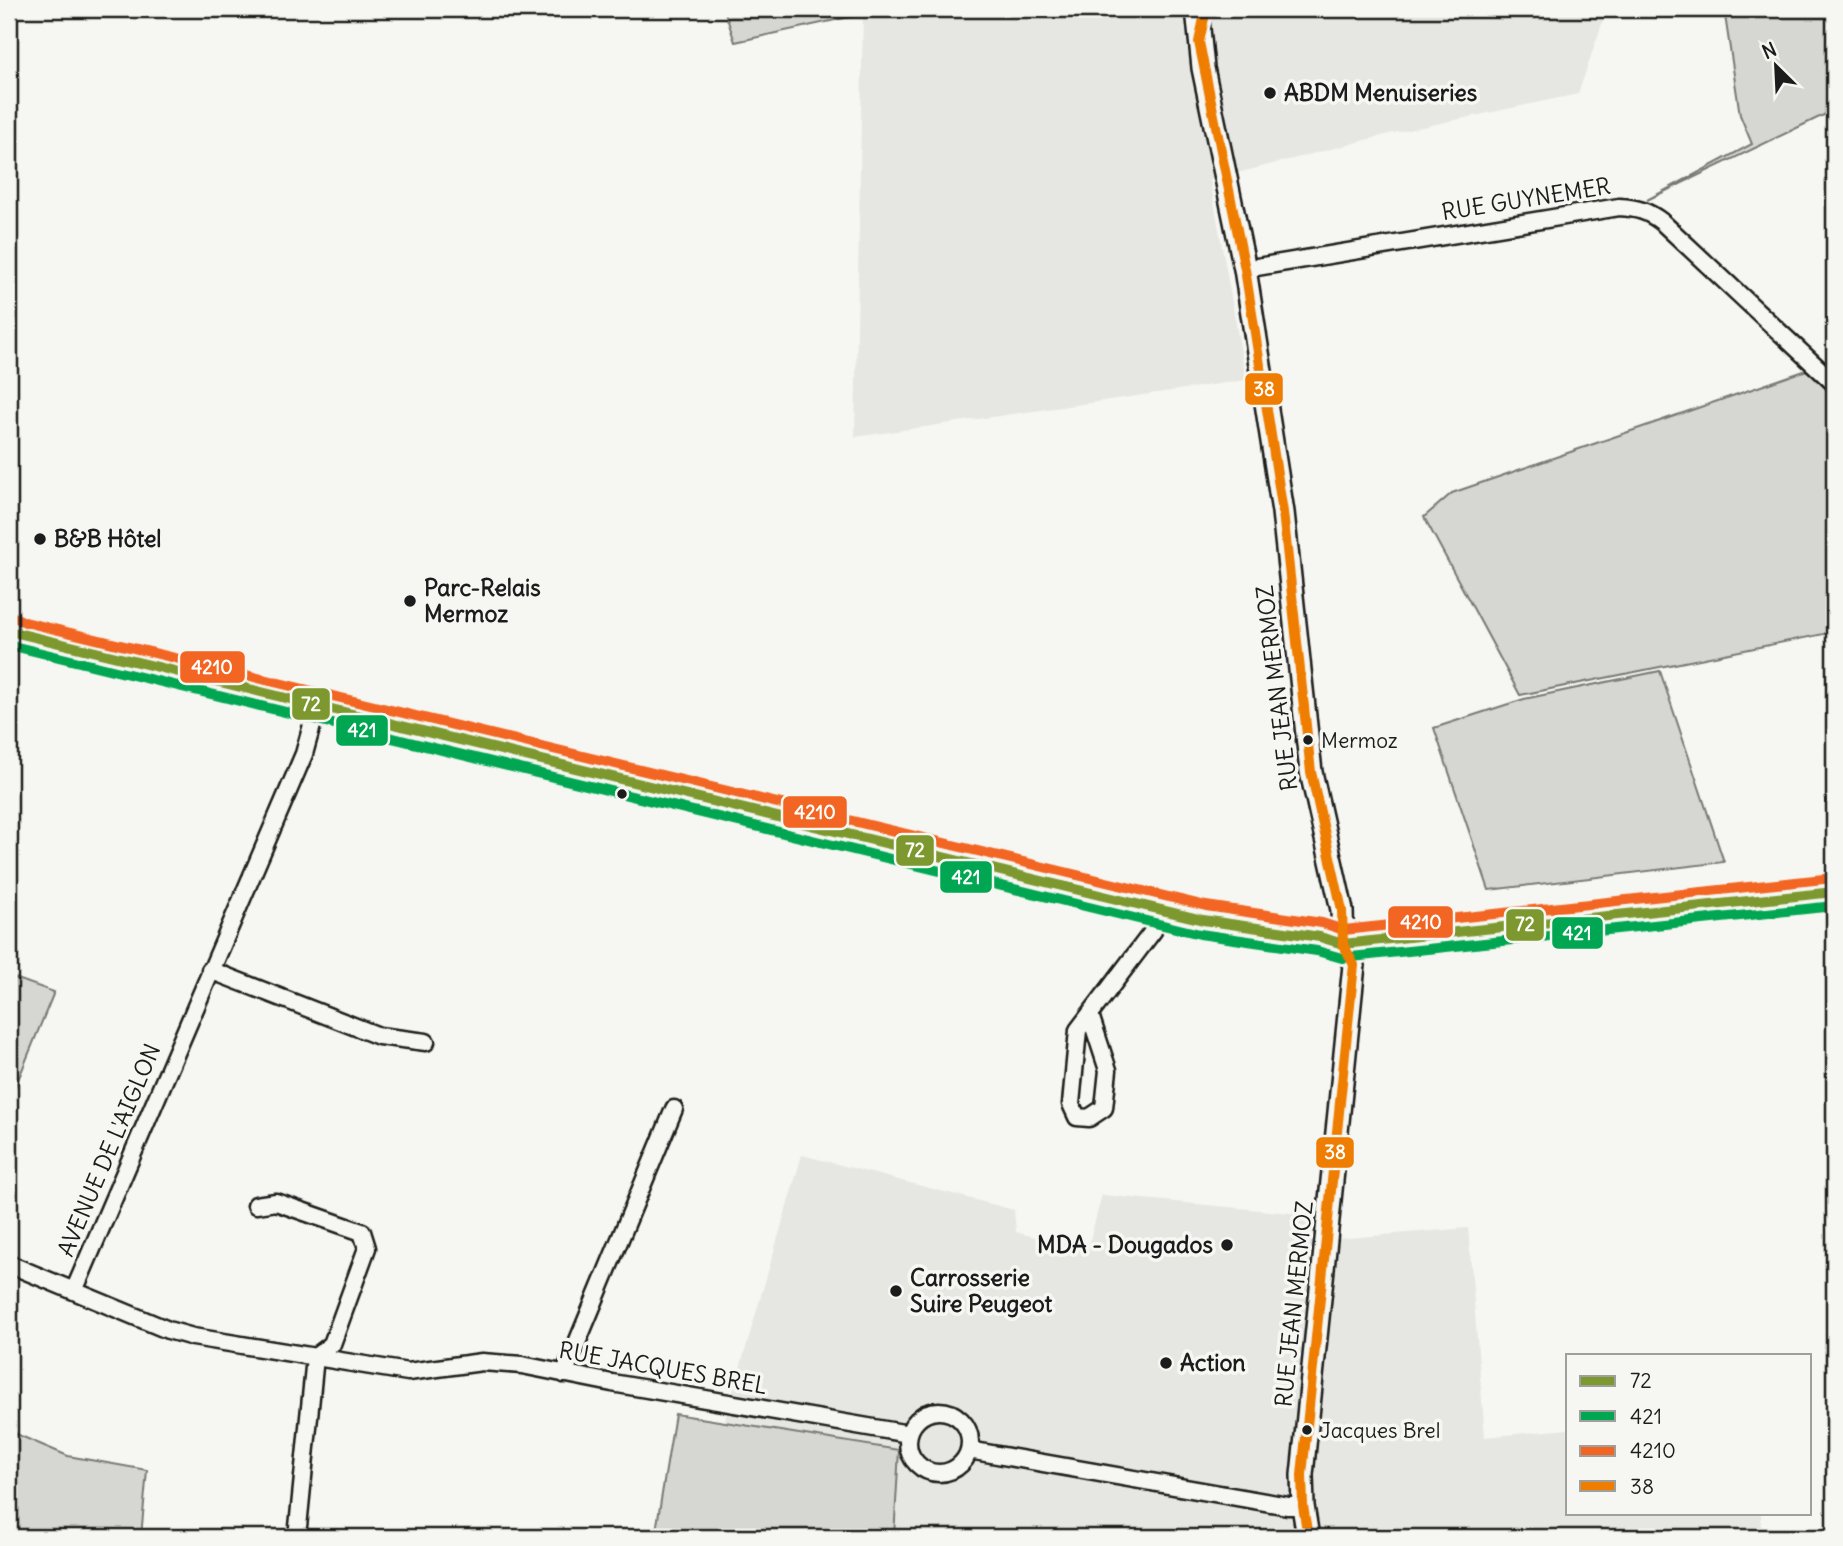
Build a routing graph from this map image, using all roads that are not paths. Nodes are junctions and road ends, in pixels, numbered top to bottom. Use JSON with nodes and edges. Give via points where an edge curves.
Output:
{"nodes":[{"id":1,"x":1197,"y":9,"type":"edge"},
{"id":2,"x":1206,"y":9,"type":"edge"},
{"id":3,"x":1199,"y":42,"type":"junction"},
{"id":4,"x":1245,"y":269,"type":"junction"},
{"id":5,"x":1834,"y":383,"type":"edge"},
{"id":6,"x":9,"y":631,"type":"edge"},
{"id":7,"x":317,"y":707,"type":"junction"},
{"id":8,"x":1834,"y":892,"type":"edge"},
{"id":9,"x":1160,"y":909,"type":"junction"},
{"id":10,"x":1343,"y":944,"type":"junction"},
{"id":11,"x":210,"y":970,"type":"junction"},
{"id":12,"x":1090,"y":1015,"type":"junction"},
{"id":13,"x":426,"y":1042,"type":"dead end"},
{"id":14,"x":674,"y":1110,"type":"dead end"},
{"id":15,"x":256,"y":1205,"type":"dead end"},
{"id":16,"x":9,"y":1264,"type":"edge"},
{"id":17,"x":74,"y":1291,"type":"junction"},
{"id":18,"x":315,"y":1357,"type":"junction"},
{"id":19,"x":408,"y":1372,"type":"joint"},
{"id":20,"x":564,"y":1374,"type":"junction"},
{"id":21,"x":909,"y":1434,"type":"junction"},
{"id":22,"x":970,"y":1450,"type":"junction"},
{"id":23,"x":1303,"y":1506,"type":"junction"},
{"id":24,"x":297,"y":1537,"type":"edge"},
{"id":25,"x":1307,"y":1537,"type":"edge"}],
"edges":[{"from":1,"to":3,"type":"main road","name":"RUE JEAN MERMOZ"},
{"from":2,"to":3,"type":"main road","name":"RUE JEAN MERMOZ"},
{"from":3,"to":4,"type":"main road","name":"RUE JEAN MERMOZ"},
{"from":4,"to":5,"type":"street","name":"RUE GUYNEMER","via":[[1619,206],[1637,208],[1662,222]]},
{"from":4,"to":10,"type":"main road","name":"RUE JEAN MERMOZ","via":[[1283,512],[1311,772],[1342,910]]},
{"from":6,"to":7,"type":"main road"},
{"from":7,"to":9,"type":"main road"},
{"from":7,"to":11,"type":"street","name":"AVENUE DE L'AIGLON","via":[[304,754]]},
{"from":8,"to":10,"type":"main road"},
{"from":9,"to":10,"type":"main road"},
{"from":9,"to":12,"type":"street","via":[[1153,931]]},
{"from":10,"to":23,"type":"main road","name":"RUE JEAN MERMOZ","via":[[1354,965],[1302,1475]]},
{"from":11,"to":13,"type":"street","via":[[379,1037]]},
{"from":11,"to":17,"type":"street","name":"AVENUE DE L'AIGLON"},
{"from":12,"to":12,"type":"street","via":[[1078,1030],[1071,1104],[1077,1117],[1089,1118],[1104,1108],[1108,1070]]},
{"from":14,"to":20,"type":"street"},
{"from":15,"to":18,"type":"street","via":[[276,1202],[362,1233],[367,1248],[332,1343]]},
{"from":16,"to":17,"type":"street"},
{"from":17,"to":18,"type":"street","name":"AVENUE DE L'AIGLON","via":[[194,1338]]},
{"from":18,"to":19,"type":"street","name":"AVENUE DE L'AIGLON"},
{"from":18,"to":24,"type":"street"},
{"from":19,"to":20,"type":"street","name":"RUE JACQUES BREL","via":[[482,1362]]},
{"from":20,"to":21,"type":"street","name":"RUE JACQUES BREL"},
{"from":21,"to":22,"type":"street","via":[[926,1414],[947,1412],[967,1427]]},
{"from":21,"to":22,"type":"street","via":[[910,1455],[926,1471],[951,1471]]},
{"from":22,"to":23,"type":"street"},
{"from":23,"to":25,"type":"main road","name":"RUE JEAN MERMOZ"}]}
